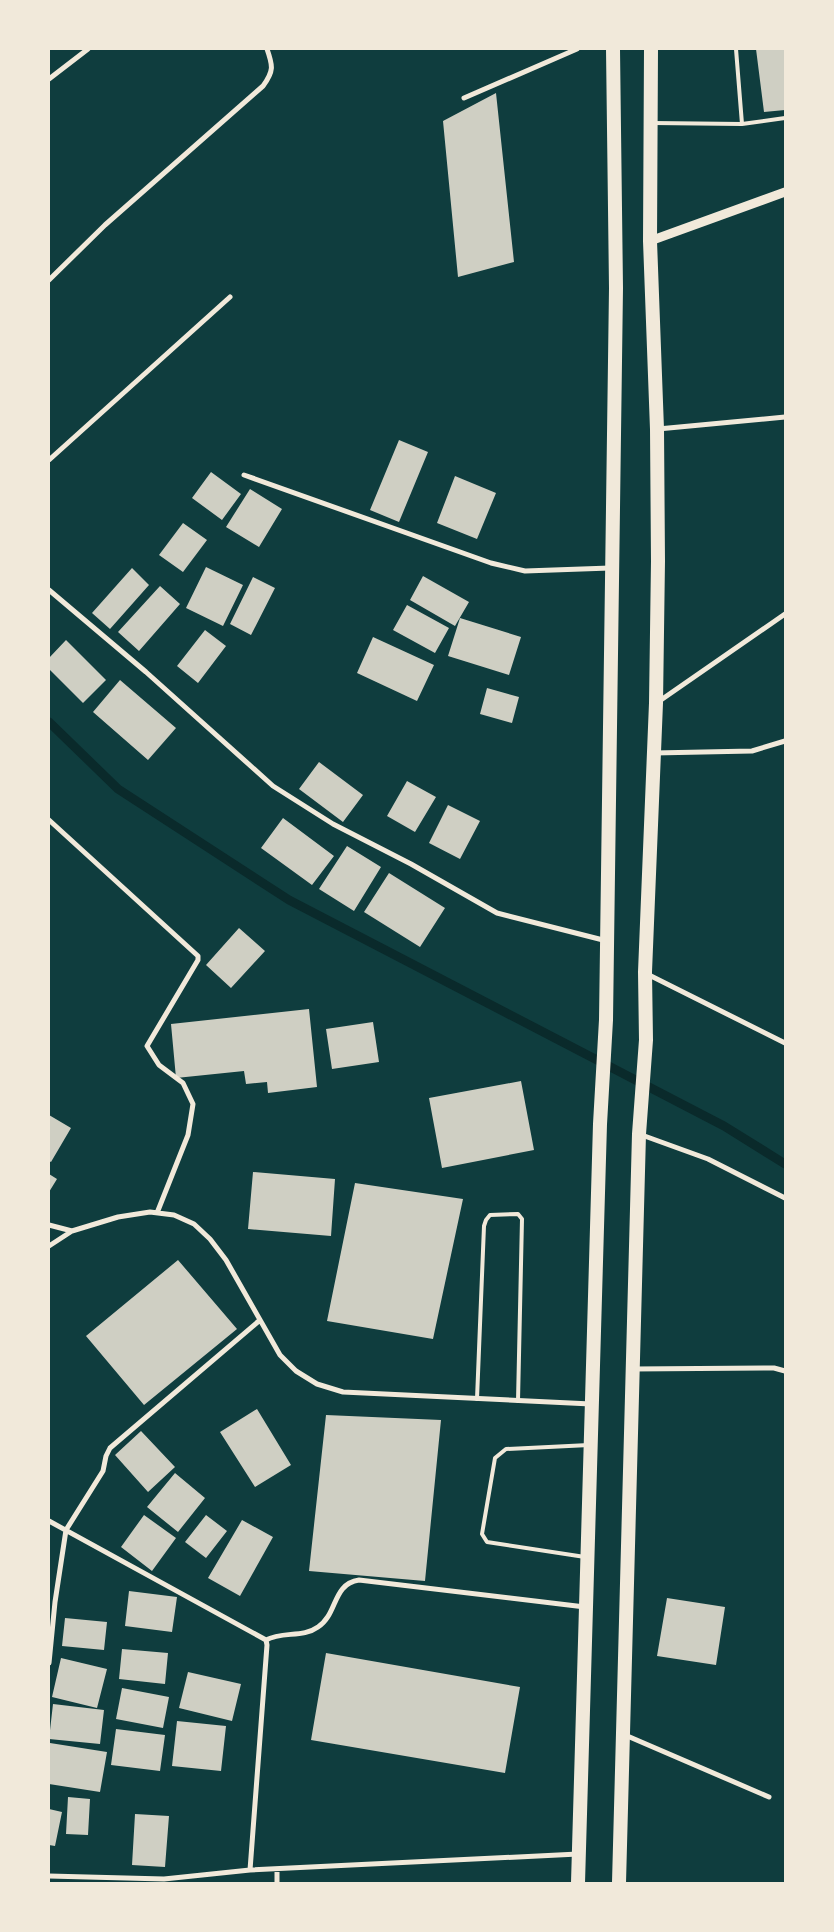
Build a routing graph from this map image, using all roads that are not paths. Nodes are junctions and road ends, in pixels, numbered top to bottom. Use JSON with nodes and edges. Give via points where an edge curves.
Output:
{"nodes":[{"id":1,"x":88,"y":49,"type":"edge"},
{"id":2,"x":267,"y":49,"type":"edge"},
{"id":3,"x":577,"y":49,"type":"edge"},
{"id":4,"x":613,"y":49,"type":"edge"},
{"id":5,"x":651,"y":49,"type":"edge"},
{"id":6,"x":736,"y":49,"type":"edge"},
{"id":7,"x":49,"y":79,"type":"edge"},
{"id":8,"x":464,"y":98,"type":"dead end"},
{"id":9,"x":785,"y":118,"type":"edge"},
{"id":10,"x":651,"y":123,"type":"junction"},
{"id":11,"x":742,"y":124,"type":"junction"},
{"id":12,"x":785,"y":192,"type":"edge"},
{"id":13,"x":650,"y":241,"type":"junction"},
{"id":14,"x":49,"y":280,"type":"edge"},
{"id":15,"x":230,"y":297,"type":"dead end"},
{"id":16,"x":785,"y":417,"type":"edge"},
{"id":17,"x":657,"y":428,"type":"junction"},
{"id":18,"x":49,"y":460,"type":"edge"},
{"id":19,"x":244,"y":475,"type":"dead end"},
{"id":20,"x":613,"y":568,"type":"junction"},
{"id":21,"x":49,"y":590,"type":"edge"},
{"id":22,"x":785,"y":614,"type":"edge"},
{"id":23,"x":656,"y":703,"type":"junction"},
{"id":24,"x":785,"y":741,"type":"edge"},
{"id":25,"x":654,"y":753,"type":"junction"},
{"id":26,"x":49,"y":820,"type":"edge"},
{"id":27,"x":607,"y":941,"type":"junction"},
{"id":28,"x":645,"y":972,"type":"junction"},
{"id":29,"x":785,"y":1043,"type":"edge"},
{"id":30,"x":639,"y":1130,"type":"junction"},
{"id":31,"x":785,"y":1198,"type":"edge"},
{"id":32,"x":157,"y":1213,"type":"junction"},
{"id":33,"x":49,"y":1224,"type":"edge"},
{"id":34,"x":72,"y":1231,"type":"junction"},
{"id":35,"x":49,"y":1246,"type":"edge"},
{"id":36,"x":260,"y":1320,"type":"junction"},
{"id":37,"x":632,"y":1369,"type":"junction"},
{"id":38,"x":785,"y":1371,"type":"edge"},
{"id":39,"x":477,"y":1399,"type":"junction"},
{"id":40,"x":518,"y":1401,"type":"junction"},
{"id":41,"x":591,"y":1404,"type":"junction"},
{"id":42,"x":590,"y":1445,"type":"junction"},
{"id":43,"x":49,"y":1521,"type":"edge"},
{"id":44,"x":66,"y":1530,"type":"junction"},
{"id":45,"x":587,"y":1558,"type":"junction"},
{"id":46,"x":52,"y":1601,"type":"edge"},
{"id":47,"x":586,"y":1607,"type":"junction"},
{"id":48,"x":266,"y":1640,"type":"junction"},
{"id":49,"x":49,"y":1663,"type":"edge"},
{"id":50,"x":623,"y":1734,"type":"junction"},
{"id":51,"x":769,"y":1797,"type":"dead end"},
{"id":52,"x":579,"y":1854,"type":"junction"},
{"id":53,"x":277,"y":1869,"type":"junction"},
{"id":54,"x":250,"y":1870,"type":"junction"},
{"id":55,"x":49,"y":1876,"type":"edge"},
{"id":56,"x":164,"y":1881,"type":"edge"},
{"id":57,"x":277,"y":1883,"type":"edge"},
{"id":58,"x":578,"y":1883,"type":"edge"},
{"id":59,"x":619,"y":1883,"type":"edge"}],
"edges":[{"from":1,"to":7,"type":"street"},
{"from":2,"to":14,"type":"street","via":[[273,66],[263,86],[105,225]]},
{"from":3,"to":8,"type":"street"},
{"from":4,"to":20,"type":"highway","via":[[616,288]]},
{"from":5,"to":10,"type":"highway"},
{"from":6,"to":11,"type":"lane"},
{"from":9,"to":11,"type":"lane"},
{"from":10,"to":11,"type":"lane"},
{"from":10,"to":13,"type":"highway"},
{"from":12,"to":13,"type":"street"},
{"from":13,"to":17,"type":"highway"},
{"from":15,"to":18,"type":"street"},
{"from":16,"to":17,"type":"street"},
{"from":17,"to":23,"type":"highway"},
{"from":19,"to":20,"type":"street","via":[[491,563],[525,571]]},
{"from":20,"to":27,"type":"highway"},
{"from":21,"to":27,"type":"street","via":[[273,786],[333,824],[498,913]]},
{"from":22,"to":23,"type":"street"},
{"from":23,"to":25,"type":"highway"},
{"from":24,"to":25,"type":"street","via":[[752,751]]},
{"from":25,"to":28,"type":"highway"},
{"from":26,"to":32,"type":"street","via":[[198,956],[147,1046],[159,1065],[183,1083],[193,1104],[188,1135]]},
{"from":27,"to":41,"type":"highway"},
{"from":28,"to":29,"type":"street"},
{"from":28,"to":30,"type":"highway","via":[[646,1040]]},
{"from":30,"to":31,"type":"street","via":[[708,1159]]},
{"from":30,"to":37,"type":"highway"},
{"from":32,"to":34,"type":"street","via":[[118,1217]]},
{"from":32,"to":36,"type":"street","via":[[174,1215],[194,1224],[210,1239],[226,1260]]},
{"from":33,"to":34,"type":"street"},
{"from":34,"to":35,"type":"street"},
{"from":36,"to":39,"type":"street","via":[[280,1355],[296,1371],[324,1387],[344,1392]]},
{"from":36,"to":44,"type":"street","via":[[110,1448],[103,1471]]},
{"from":37,"to":38,"type":"street","via":[[774,1368]]},
{"from":37,"to":50,"type":"highway"},
{"from":39,"to":40,"type":"street"},
{"from":39,"to":40,"type":"lane","via":[[484,1226],[490,1215],[518,1214],[522,1219]]},
{"from":40,"to":41,"type":"street"},
{"from":41,"to":42,"type":"highway"},
{"from":42,"to":45,"type":"highway"},
{"from":42,"to":45,"type":"lane","via":[[506,1449],[500,1452],[495,1458],[482,1534],[486,1542]]},
{"from":43,"to":44,"type":"street"},
{"from":44,"to":46,"type":"street"},
{"from":44,"to":48,"type":"street"},
{"from":45,"to":47,"type":"highway"},
{"from":46,"to":49,"type":"street"},
{"from":47,"to":48,"type":"street","via":[[359,1580],[344,1586],[319,1627]]},
{"from":47,"to":52,"type":"highway"},
{"from":48,"to":54,"type":"street"},
{"from":50,"to":51,"type":"street"},
{"from":50,"to":59,"type":"highway"},
{"from":52,"to":53,"type":"street"},
{"from":52,"to":58,"type":"highway"},
{"from":53,"to":54,"type":"street"},
{"from":53,"to":57,"type":"street"},
{"from":54,"to":56,"type":"street"},
{"from":55,"to":56,"type":"street"}]}
